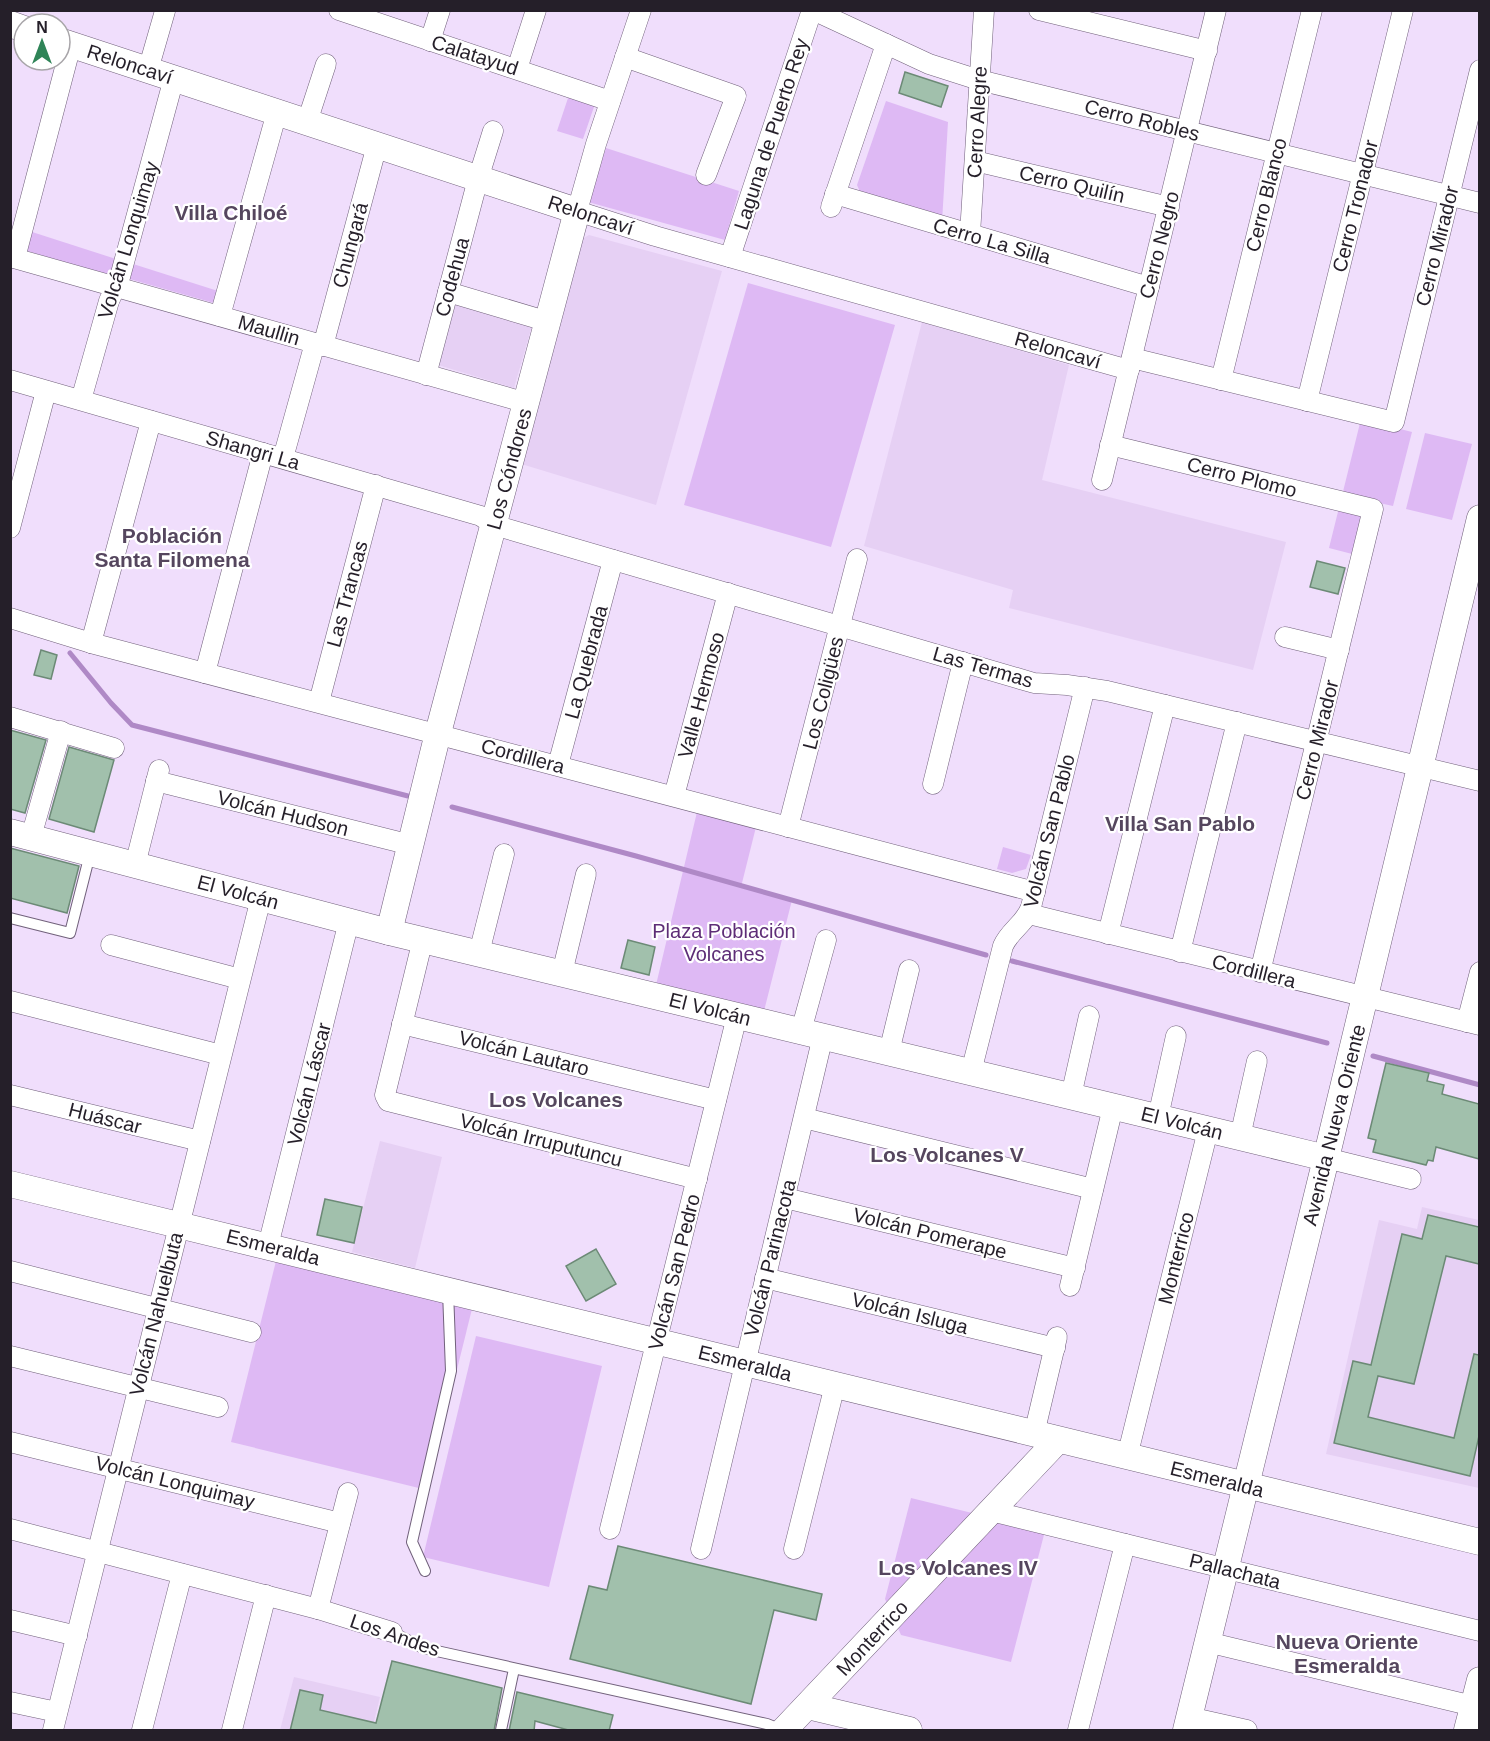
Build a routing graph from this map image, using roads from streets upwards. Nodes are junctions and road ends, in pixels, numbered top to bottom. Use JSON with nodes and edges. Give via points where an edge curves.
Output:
{"nodes":[{"id":1,"x":440,"y":10,"type":"edge"},
{"id":2,"x":536,"y":10,"type":"edge"},
{"id":3,"x":641,"y":10,"type":"edge"},
{"id":4,"x":813,"y":10,"type":"edge"},
{"id":5,"x":984,"y":10,"type":"edge"},
{"id":6,"x":1039,"y":10,"type":"edge"},
{"id":7,"x":1216,"y":10,"type":"edge"},
{"id":8,"x":1312,"y":10,"type":"edge"},
{"id":9,"x":1403,"y":10,"type":"edge"},
{"id":10,"x":165,"y":11,"type":"edge"},
{"id":11,"x":341,"y":11,"type":"edge"},
{"id":12,"x":430,"y":41,"type":"junction"},
{"id":13,"x":886,"y":44,"type":"junction"},
{"id":14,"x":72,"y":45,"type":"edge"},
{"id":15,"x":1207,"y":51,"type":"junction"},
{"id":16,"x":625,"y":57,"type":"junction"},
{"id":17,"x":326,"y":64,"type":"dead end"},
{"id":18,"x":517,"y":69,"type":"junction"},
{"id":19,"x":148,"y":70,"type":"junction"},
{"id":20,"x":1479,"y":70,"type":"edge"},
{"id":21,"x":59,"y":72,"type":"edge"},
{"id":22,"x":174,"y":78,"type":"junction"},
{"id":23,"x":980,"y":80,"type":"junction"},
{"id":24,"x":610,"y":101,"type":"junction"},
{"id":25,"x":277,"y":112,"type":"junction"},
{"id":26,"x":307,"y":122,"type":"junction"},
{"id":27,"x":493,"y":131,"type":"dead end"},
{"id":28,"x":1187,"y":132,"type":"junction"},
{"id":29,"x":377,"y":145,"type":"junction"},
{"id":30,"x":1277,"y":153,"type":"junction"},
{"id":31,"x":975,"y":160,"type":"junction"},
{"id":32,"x":1362,"y":174,"type":"junction"},
{"id":33,"x":706,"y":175,"type":"dead end"},
{"id":34,"x":478,"y":179,"type":"junction"},
{"id":35,"x":1449,"y":195,"type":"junction"},
{"id":36,"x":1479,"y":203,"type":"edge"},
{"id":37,"x":1169,"y":207,"type":"junction"},
{"id":38,"x":576,"y":211,"type":"junction"},
{"id":39,"x":970,"y":234,"type":"junction"},
{"id":40,"x":13,"y":257,"type":"edge"},
{"id":41,"x":730,"y":257,"type":"junction"},
{"id":42,"x":116,"y":287,"type":"junction"},
{"id":43,"x":1149,"y":287,"type":"junction"},
{"id":44,"x":448,"y":292,"type":"junction"},
{"id":45,"x":220,"y":316,"type":"junction"},
{"id":46,"x":549,"y":322,"type":"junction"},
{"id":47,"x":319,"y":344,"type":"junction"},
{"id":48,"x":1130,"y":364,"type":"junction"},
{"id":49,"x":426,"y":375,"type":"junction"},
{"id":50,"x":10,"y":380,"type":"edge"},
{"id":51,"x":1221,"y":380,"type":"junction"},
{"id":52,"x":46,"y":391,"type":"junction"},
{"id":53,"x":81,"y":400,"type":"junction"},
{"id":54,"x":1307,"y":401,"type":"junction"},
{"id":55,"x":526,"y":403,"type":"junction"},
{"id":56,"x":151,"y":421,"type":"junction"},
{"id":57,"x":1394,"y":422,"type":"joint"},
{"id":58,"x":1110,"y":445,"type":"junction"},
{"id":59,"x":263,"y":453,"type":"junction"},
{"id":60,"x":283,"y":459,"type":"junction"},
{"id":61,"x":1101,"y":480,"type":"dead end"},
{"id":62,"x":376,"y":485,"type":"junction"},
{"id":63,"x":14,"y":499,"type":"edge"},
{"id":64,"x":1373,"y":508,"type":"joint"},
{"id":65,"x":494,"y":525,"type":"junction"},
{"id":66,"x":10,"y":528,"type":"edge"},
{"id":67,"x":1478,"y":528,"type":"edge"},
{"id":68,"x":857,"y":559,"type":"dead end"},
{"id":69,"x":613,"y":560,"type":"junction"},
{"id":70,"x":728,"y":593,"type":"junction"},
{"id":71,"x":10,"y":618,"type":"edge"},
{"id":72,"x":840,"y":626,"type":"junction"},
{"id":73,"x":1285,"y":637,"type":"dead end"},
{"id":74,"x":91,"y":643,"type":"junction"},
{"id":75,"x":1339,"y":650,"type":"junction"},
{"id":76,"x":963,"y":662,"type":"junction"},
{"id":77,"x":205,"y":673,"type":"junction"},
{"id":78,"x":1085,"y":687,"type":"junction"},
{"id":79,"x":319,"y":702,"type":"junction"},
{"id":80,"x":1165,"y":705,"type":"junction"},
{"id":81,"x":10,"y":717,"type":"edge"},
{"id":82,"x":1237,"y":722,"type":"junction"},
{"id":83,"x":61,"y":732,"type":"junction"},
{"id":84,"x":438,"y":733,"type":"junction"},
{"id":85,"x":1316,"y":741,"type":"junction"},
{"id":86,"x":114,"y":748,"type":"dead end"},
{"id":87,"x":558,"y":765,"type":"junction"},
{"id":88,"x":1420,"y":765,"type":"junction"},
{"id":89,"x":1479,"y":781,"type":"edge"},
{"id":90,"x":933,"y":784,"type":"dead end"},
{"id":91,"x":674,"y":796,"type":"junction"},
{"id":92,"x":788,"y":826,"type":"junction"},
{"id":93,"x":21,"y":835,"type":"edge"},
{"id":94,"x":411,"y":845,"type":"junction"},
{"id":95,"x":504,"y":854,"type":"dead end"},
{"id":96,"x":135,"y":865,"type":"junction"},
{"id":97,"x":586,"y":874,"type":"dead end"},
{"id":98,"x":1035,"y":892,"type":"junction"},
{"id":99,"x":261,"y":898,"type":"junction"},
{"id":100,"x":1029,"y":914,"type":"junction"},
{"id":101,"x":349,"y":921,"type":"junction"},
{"id":102,"x":390,"y":932,"type":"junction"},
{"id":103,"x":1108,"y":934,"type":"junction"},
{"id":104,"x":423,"y":939,"type":"junction"},
{"id":105,"x":826,"y":940,"type":"dead end"},
{"id":106,"x":111,"y":945,"type":"dead end"},
{"id":107,"x":1180,"y":952,"type":"junction"},
{"id":108,"x":479,"y":953,"type":"junction"},
{"id":109,"x":909,"y":970,"type":"dead end"},
{"id":110,"x":1260,"y":972,"type":"junction"},
{"id":111,"x":1479,"y":972,"type":"edge"},
{"id":112,"x":562,"y":973,"type":"junction"},
{"id":113,"x":240,"y":979,"type":"junction"},
{"id":114,"x":1364,"y":998,"type":"junction"},
{"id":115,"x":10,"y":1001,"type":"edge"},
{"id":116,"x":737,"y":1016,"type":"junction"},
{"id":117,"x":1089,"y":1016,"type":"dead end"},
{"id":118,"x":402,"y":1024,"type":"junction"},
{"id":119,"x":1473,"y":1024,"type":"edge"},
{"id":120,"x":812,"y":1034,"type":"junction"},
{"id":121,"x":1176,"y":1036,"type":"dead end"},
{"id":122,"x":889,"y":1052,"type":"junction"},
{"id":123,"x":221,"y":1055,"type":"junction"},
{"id":124,"x":1257,"y":1061,"type":"dead end"},
{"id":125,"x":971,"y":1072,"type":"junction"},
{"id":126,"x":10,"y":1095,"type":"edge"},
{"id":127,"x":1071,"y":1096,"type":"junction"},
{"id":128,"x":716,"y":1100,"type":"junction"},
{"id":129,"x":1113,"y":1107,"type":"junction"},
{"id":130,"x":1158,"y":1117,"type":"junction"},
{"id":131,"x":804,"y":1118,"type":"junction"},
{"id":132,"x":1208,"y":1130,"type":"junction"},
{"id":133,"x":1240,"y":1137,"type":"junction"},
{"id":134,"x":200,"y":1141,"type":"junction"},
{"id":135,"x":1326,"y":1158,"type":"junction"},
{"id":136,"x":697,"y":1179,"type":"junction"},
{"id":137,"x":1412,"y":1179,"type":"dead end"},
{"id":138,"x":10,"y":1184,"type":"edge"},
{"id":139,"x":1093,"y":1189,"type":"junction"},
{"id":140,"x":785,"y":1198,"type":"junction"},
{"id":141,"x":178,"y":1224,"type":"junction"},
{"id":142,"x":268,"y":1246,"type":"junction"},
{"id":143,"x":10,"y":1271,"type":"edge"},
{"id":144,"x":765,"y":1278,"type":"junction"},
{"id":145,"x":158,"y":1307,"type":"junction"},
{"id":146,"x":251,"y":1332,"type":"dead end"},
{"id":147,"x":656,"y":1341,"type":"junction"},
{"id":148,"x":10,"y":1356,"type":"edge"},
{"id":149,"x":745,"y":1363,"type":"junction"},
{"id":150,"x":835,"y":1385,"type":"junction"},
{"id":151,"x":139,"y":1388,"type":"junction"},
{"id":152,"x":218,"y":1407,"type":"dead end"},
{"id":153,"x":1046,"y":1437,"type":"junction"},
{"id":154,"x":10,"y":1442,"type":"edge"},
{"id":155,"x":1127,"y":1457,"type":"junction"},
{"id":156,"x":119,"y":1468,"type":"junction"},
{"id":157,"x":1245,"y":1486,"type":"junction"},
{"id":158,"x":348,"y":1493,"type":"dead end"},
{"id":159,"x":991,"y":1511,"type":"junction"},
{"id":160,"x":340,"y":1523,"type":"junction"},
{"id":161,"x":10,"y":1529,"type":"edge"},
{"id":162,"x":610,"y":1529,"type":"dead end"},
{"id":163,"x":1479,"y":1542,"type":"edge"},
{"id":164,"x":1125,"y":1544,"type":"junction"},
{"id":165,"x":700,"y":1549,"type":"dead end"},
{"id":166,"x":794,"y":1549,"type":"dead end"},
{"id":167,"x":99,"y":1551,"type":"junction"},
{"id":168,"x":1225,"y":1569,"type":"junction"},
{"id":169,"x":182,"y":1574,"type":"junction"},
{"id":170,"x":266,"y":1595,"type":"junction"},
{"id":171,"x":318,"y":1609,"type":"junction"},
{"id":172,"x":10,"y":1620,"type":"edge"},
{"id":173,"x":1479,"y":1631,"type":"edge"},
{"id":174,"x":392,"y":1632,"type":"road end"},
{"id":175,"x":77,"y":1636,"type":"junction"},
{"id":176,"x":1207,"y":1642,"type":"junction"},
{"id":177,"x":1479,"y":1680,"type":"edge"},
{"id":178,"x":10,"y":1702,"type":"edge"},
{"id":179,"x":808,"y":1706,"type":"junction"},
{"id":180,"x":1470,"y":1718,"type":"edge"},
{"id":181,"x":55,"y":1721,"type":"edge"},
{"id":182,"x":1188,"y":1724,"type":"edge"},
{"id":183,"x":866,"y":1725,"type":"edge"},
{"id":184,"x":142,"y":1731,"type":"edge"},
{"id":185,"x":232,"y":1731,"type":"edge"},
{"id":186,"x":783,"y":1731,"type":"edge"},
{"id":187,"x":909,"y":1731,"type":"edge"},
{"id":188,"x":1077,"y":1731,"type":"edge"},
{"id":189,"x":1248,"y":1731,"type":"edge"}],
"edges":[{"from":1,"to":12,"type":"street"},
{"from":2,"to":18,"type":"street"},
{"from":3,"to":16,"type":"street","name":"Los Cóndores"},
{"from":4,"to":13,"type":"street","name":"Cerro Robles"},
{"from":4,"to":41,"type":"street","name":"Laguna de Puerto Rey"},
{"from":5,"to":23,"type":"street","name":"Cerro Alegre"},
{"from":6,"to":15,"type":"street"},
{"from":7,"to":15,"type":"street","name":"Cerro Negro"},
{"from":8,"to":30,"type":"street","name":"Cerro Blanco"},
{"from":9,"to":32,"type":"street","name":"Cerro Tronador"},
{"from":10,"to":19,"type":"street"},
{"from":11,"to":12,"type":"street","name":"Calatayud"},
{"from":12,"to":18,"type":"street","name":"Calatayud"},
{"from":13,"to":23,"type":"street","name":"Cerro Robles","via":[[929,64]]},
{"from":13,"to":39,"type":"street","name":"Cerro La Silla","via":[[833,201]]},
{"from":14,"to":19,"type":"street","name":"Reloncaví"},
{"from":15,"to":28,"type":"street","name":"Cerro Negro"},
{"from":16,"to":24,"type":"street","name":"Los Cóndores"},
{"from":16,"to":33,"type":"street","via":[[736,96]]},
{"from":17,"to":26,"type":"street"},
{"from":18,"to":24,"type":"street","name":"Calatayud"},
{"from":19,"to":22,"type":"street","name":"Reloncaví"},
{"from":20,"to":35,"type":"street","name":"Cerro Mirador"},
{"from":21,"to":40,"type":"street"},
{"from":22,"to":25,"type":"street","name":"Reloncaví"},
{"from":22,"to":42,"type":"street","name":"Volcán Lonquimay"},
{"from":23,"to":28,"type":"street","name":"Cerro Robles"},
{"from":23,"to":31,"type":"street","name":"Cerro Alegre"},
{"from":24,"to":38,"type":"street","name":"Los Cóndores"},
{"from":25,"to":26,"type":"street","name":"Reloncaví"},
{"from":25,"to":45,"type":"street"},
{"from":26,"to":29,"type":"street","name":"Reloncaví"},
{"from":27,"to":34,"type":"street","name":"Codehua"},
{"from":28,"to":30,"type":"street","name":"Cerro Robles"},
{"from":28,"to":37,"type":"street","name":"Cerro Negro"},
{"from":29,"to":34,"type":"street","name":"Reloncaví"},
{"from":29,"to":47,"type":"street","name":"Chungará"},
{"from":30,"to":32,"type":"street","name":"Cerro Robles"},
{"from":30,"to":51,"type":"street","name":"Cerro Blanco"},
{"from":31,"to":37,"type":"street","name":"Cerro Quilín"},
{"from":31,"to":39,"type":"street","name":"Cerro Alegre"},
{"from":32,"to":35,"type":"street","name":"Cerro Robles"},
{"from":32,"to":54,"type":"street","name":"Cerro Tronador"},
{"from":34,"to":38,"type":"street","name":"Reloncaví"},
{"from":34,"to":44,"type":"street","name":"Codehua"},
{"from":35,"to":36,"type":"street","name":"Cerro Robles"},
{"from":35,"to":57,"type":"street","name":"Cerro Mirador"},
{"from":37,"to":43,"type":"street","name":"Cerro Negro"},
{"from":38,"to":41,"type":"street","name":"Reloncaví"},
{"from":38,"to":46,"type":"street","name":"Los Cóndores"},
{"from":39,"to":43,"type":"street","name":"Cerro La Silla"},
{"from":40,"to":42,"type":"street","name":"Maullin"},
{"from":41,"to":48,"type":"street","name":"Reloncaví"},
{"from":42,"to":45,"type":"street","name":"Maullin"},
{"from":42,"to":53,"type":"street","name":"Volcán Lonquimay"},
{"from":43,"to":48,"type":"street","name":"Cerro Negro"},
{"from":44,"to":46,"type":"street"},
{"from":44,"to":49,"type":"street","name":"Codehua"},
{"from":45,"to":47,"type":"street","name":"Maullin"},
{"from":46,"to":55,"type":"street","name":"Los Cóndores"},
{"from":47,"to":49,"type":"street","name":"Maullin"},
{"from":47,"to":60,"type":"street","name":"Chungará"},
{"from":48,"to":51,"type":"street","name":"Reloncaví"},
{"from":48,"to":58,"type":"street","name":"Cerro Negro"},
{"from":49,"to":55,"type":"street","name":"Maullin"},
{"from":50,"to":52,"type":"street","name":"Shangri La"},
{"from":51,"to":54,"type":"street","name":"Reloncaví"},
{"from":52,"to":53,"type":"street","name":"Shangri La"},
{"from":52,"to":63,"type":"street"},
{"from":53,"to":56,"type":"street","name":"Shangri La"},
{"from":54,"to":57,"type":"street","name":"Reloncaví"},
{"from":55,"to":65,"type":"street","name":"Los Cóndores"},
{"from":56,"to":59,"type":"street","name":"Shangri La"},
{"from":56,"to":74,"type":"street"},
{"from":58,"to":61,"type":"street","name":"Cerro Negro"},
{"from":58,"to":64,"type":"street","name":"Cerro Plomo"},
{"from":59,"to":60,"type":"street","name":"Shangri La"},
{"from":59,"to":77,"type":"street"},
{"from":60,"to":62,"type":"street","name":"Shangri La"},
{"from":62,"to":65,"type":"street","name":"Shangri La","via":[[481,516]]},
{"from":62,"to":79,"type":"street","name":"Las Trancas"},
{"from":63,"to":66,"type":"street"},
{"from":64,"to":75,"type":"street","name":"Cerro Mirador"},
{"from":65,"to":69,"type":"street","name":"Las Termas"},
{"from":65,"to":84,"type":"street","name":"Los Cóndores"},
{"from":67,"to":88,"type":"street","name":"Avenida Nueva Oriente"},
{"from":68,"to":72,"type":"street","name":"Los Coligües"},
{"from":69,"to":70,"type":"street","name":"Las Termas"},
{"from":69,"to":87,"type":"street","name":"La Quebrada"},
{"from":70,"to":72,"type":"street","name":"Las Termas"},
{"from":70,"to":91,"type":"street","name":"Valle Hermoso"},
{"from":71,"to":74,"type":"street","name":"Cordillera"},
{"from":72,"to":76,"type":"street","name":"Las Termas"},
{"from":72,"to":92,"type":"street","name":"Los Coligües"},
{"from":73,"to":75,"type":"street"},
{"from":74,"to":77,"type":"street","name":"Cordillera"},
{"from":75,"to":85,"type":"street","name":"Cerro Mirador"},
{"from":76,"to":78,"type":"street","name":"Las Termas","via":[[1039,684]]},
{"from":76,"to":90,"type":"street"},
{"from":77,"to":79,"type":"street","name":"Cordillera"},
{"from":78,"to":80,"type":"street","name":"Las Termas"},
{"from":78,"to":98,"type":"street","name":"Volcán San Pablo"},
{"from":79,"to":84,"type":"street","name":"Cordillera"},
{"from":80,"to":82,"type":"street","name":"Las Termas"},
{"from":80,"to":103,"type":"street"},
{"from":81,"to":83,"type":"street"},
{"from":82,"to":85,"type":"street","name":"Las Termas"},
{"from":82,"to":107,"type":"street"},
{"from":83,"to":86,"type":"street"},
{"from":83,"to":93,"type":"street"},
{"from":84,"to":87,"type":"street","name":"Cordillera"},
{"from":84,"to":94,"type":"street","name":"Los Cóndores"},
{"from":85,"to":88,"type":"street","name":"Las Termas"},
{"from":85,"to":110,"type":"street","name":"Cerro Mirador"},
{"from":87,"to":91,"type":"street","name":"Cordillera"},
{"from":88,"to":89,"type":"street","name":"Las Termas"},
{"from":88,"to":114,"type":"street","name":"Avenida Nueva Oriente"},
{"from":91,"to":92,"type":"street","name":"Cordillera"},
{"from":92,"to":98,"type":"street","name":"Cordillera"},
{"from":93,"to":96,"type":"street","name":"El Volcán"},
{"from":94,"to":96,"type":"street","name":"Volcán Hudson","via":[[158,774]]},
{"from":94,"to":102,"type":"street","name":"Los Cóndores"},
{"from":95,"to":108,"type":"street"},
{"from":96,"to":99,"type":"street","name":"El Volcán"},
{"from":97,"to":112,"type":"street"},
{"from":98,"to":100,"type":"street","name":"Volcán San Pablo"},
{"from":99,"to":101,"type":"street","name":"El Volcán"},
{"from":99,"to":113,"type":"street","name":"Volcán Nahuelbuta"},
{"from":100,"to":103,"type":"street","name":"Cordillera"},
{"from":100,"to":125,"type":"street","name":"Volcán San Pablo","via":[[1003,946]]},
{"from":101,"to":102,"type":"street","name":"El Volcán"},
{"from":101,"to":142,"type":"street","name":"Volcán Láscar"},
{"from":102,"to":104,"type":"street","name":"El Volcán"},
{"from":103,"to":107,"type":"street","name":"Cordillera"},
{"from":104,"to":108,"type":"street","name":"El Volcán"},
{"from":104,"to":118,"type":"street"},
{"from":105,"to":120,"type":"street","name":"Volcán Parinacota"},
{"from":106,"to":113,"type":"street"},
{"from":107,"to":110,"type":"street","name":"Cordillera"},
{"from":108,"to":112,"type":"street","name":"El Volcán"},
{"from":109,"to":122,"type":"street"},
{"from":110,"to":114,"type":"street","name":"Cordillera"},
{"from":111,"to":119,"type":"street"},
{"from":112,"to":116,"type":"street","name":"El Volcán"},
{"from":113,"to":123,"type":"street","name":"Volcán Nahuelbuta"},
{"from":114,"to":119,"type":"street","name":"Cordillera"},
{"from":114,"to":135,"type":"street","name":"Avenida Nueva Oriente"},
{"from":115,"to":123,"type":"street"},
{"from":116,"to":120,"type":"street","name":"El Volcán"},
{"from":116,"to":128,"type":"street","name":"Volcán San Pedro"},
{"from":117,"to":127,"type":"street"},
{"from":118,"to":128,"type":"street","name":"Volcán Lautaro"},
{"from":118,"to":136,"type":"street","name":"Volcán Irruputuncu","via":[[386,1098],[391,1102]]},
{"from":120,"to":122,"type":"street","name":"El Volcán"},
{"from":120,"to":131,"type":"street","name":"Volcán Parinacota"},
{"from":121,"to":130,"type":"street"},
{"from":122,"to":125,"type":"street","name":"El Volcán"},
{"from":123,"to":134,"type":"street","name":"Volcán Nahuelbuta"},
{"from":124,"to":133,"type":"street"},
{"from":125,"to":127,"type":"street","name":"El Volcán"},
{"from":126,"to":134,"type":"street","name":"Huáscar"},
{"from":127,"to":129,"type":"street","name":"El Volcán"},
{"from":128,"to":136,"type":"street","name":"Volcán San Pedro"},
{"from":129,"to":130,"type":"street","name":"El Volcán"},
{"from":129,"to":139,"type":"street"},
{"from":130,"to":132,"type":"street","name":"El Volcán"},
{"from":131,"to":139,"type":"street"},
{"from":131,"to":140,"type":"street","name":"Volcán Parinacota"},
{"from":132,"to":133,"type":"street","name":"El Volcán"},
{"from":132,"to":155,"type":"street","name":"Monterrico"},
{"from":133,"to":135,"type":"street","name":"El Volcán"},
{"from":134,"to":141,"type":"street","name":"Volcán Nahuelbuta"},
{"from":135,"to":137,"type":"street","name":"El Volcán"},
{"from":135,"to":157,"type":"street","name":"Avenida Nueva Oriente"},
{"from":136,"to":147,"type":"street","name":"Volcán San Pedro"},
{"from":138,"to":141,"type":"street","name":"Esmeralda"},
{"from":139,"to":140,"type":"street","name":"Volcán Pomerape","via":[[1073,1277]]},
{"from":140,"to":144,"type":"street","name":"Volcán Parinacota"},
{"from":141,"to":142,"type":"street","name":"Esmeralda"},
{"from":141,"to":145,"type":"street","name":"Volcán Nahuelbuta"},
{"from":142,"to":147,"type":"street","name":"Esmeralda"},
{"from":143,"to":145,"type":"street"},
{"from":144,"to":149,"type":"street","name":"Volcán Parinacota"},
{"from":144,"to":153,"type":"street","name":"Volcán Isluga","via":[[1056,1342]]},
{"from":145,"to":146,"type":"street"},
{"from":145,"to":151,"type":"street","name":"Volcán Nahuelbuta"},
{"from":147,"to":149,"type":"street","name":"Esmeralda"},
{"from":147,"to":162,"type":"street","name":"Volcán San Pedro"},
{"from":148,"to":151,"type":"street"},
{"from":149,"to":150,"type":"street","name":"Esmeralda"},
{"from":149,"to":165,"type":"street","name":"Volcán Parinacota"},
{"from":150,"to":153,"type":"street","name":"Esmeralda"},
{"from":150,"to":166,"type":"street"},
{"from":151,"to":152,"type":"street"},
{"from":151,"to":156,"type":"street","name":"Volcán Nahuelbuta"},
{"from":153,"to":155,"type":"street","name":"Esmeralda"},
{"from":153,"to":159,"type":"street","name":"Monterrico"},
{"from":154,"to":156,"type":"street","name":"Volcán Lonquimay"},
{"from":155,"to":157,"type":"street","name":"Esmeralda"},
{"from":156,"to":160,"type":"street","name":"Volcán Lonquimay"},
{"from":156,"to":167,"type":"street","name":"Volcán Nahuelbuta"},
{"from":157,"to":163,"type":"street","name":"Esmeralda"},
{"from":157,"to":168,"type":"street","name":"Avenida Nueva Oriente"},
{"from":158,"to":160,"type":"street"},
{"from":159,"to":164,"type":"street","name":"Pallachata"},
{"from":159,"to":179,"type":"street","name":"Monterrico"},
{"from":160,"to":171,"type":"street"},
{"from":161,"to":167,"type":"street","name":"Los Andes"},
{"from":164,"to":168,"type":"street","name":"Pallachata"},
{"from":164,"to":188,"type":"street"},
{"from":167,"to":169,"type":"street","name":"Los Andes"},
{"from":167,"to":175,"type":"street","name":"Volcán Nahuelbuta"},
{"from":168,"to":173,"type":"street","name":"Pallachata"},
{"from":168,"to":176,"type":"street","name":"Avenida Nueva Oriente"},
{"from":169,"to":170,"type":"street","name":"Los Andes"},
{"from":169,"to":184,"type":"street"},
{"from":170,"to":171,"type":"street","name":"Los Andes"},
{"from":170,"to":185,"type":"street"},
{"from":171,"to":174,"type":"street","name":"Los Andes"},
{"from":172,"to":175,"type":"street"},
{"from":175,"to":181,"type":"street","name":"Volcán Nahuelbuta"},
{"from":176,"to":180,"type":"street"},
{"from":176,"to":182,"type":"street","name":"Avenida Nueva Oriente"},
{"from":177,"to":180,"type":"street"},
{"from":178,"to":181,"type":"street"},
{"from":179,"to":183,"type":"street"},
{"from":179,"to":186,"type":"street","name":"Monterrico"},
{"from":182,"to":189,"type":"street"},
{"from":183,"to":187,"type":"street"}]}
